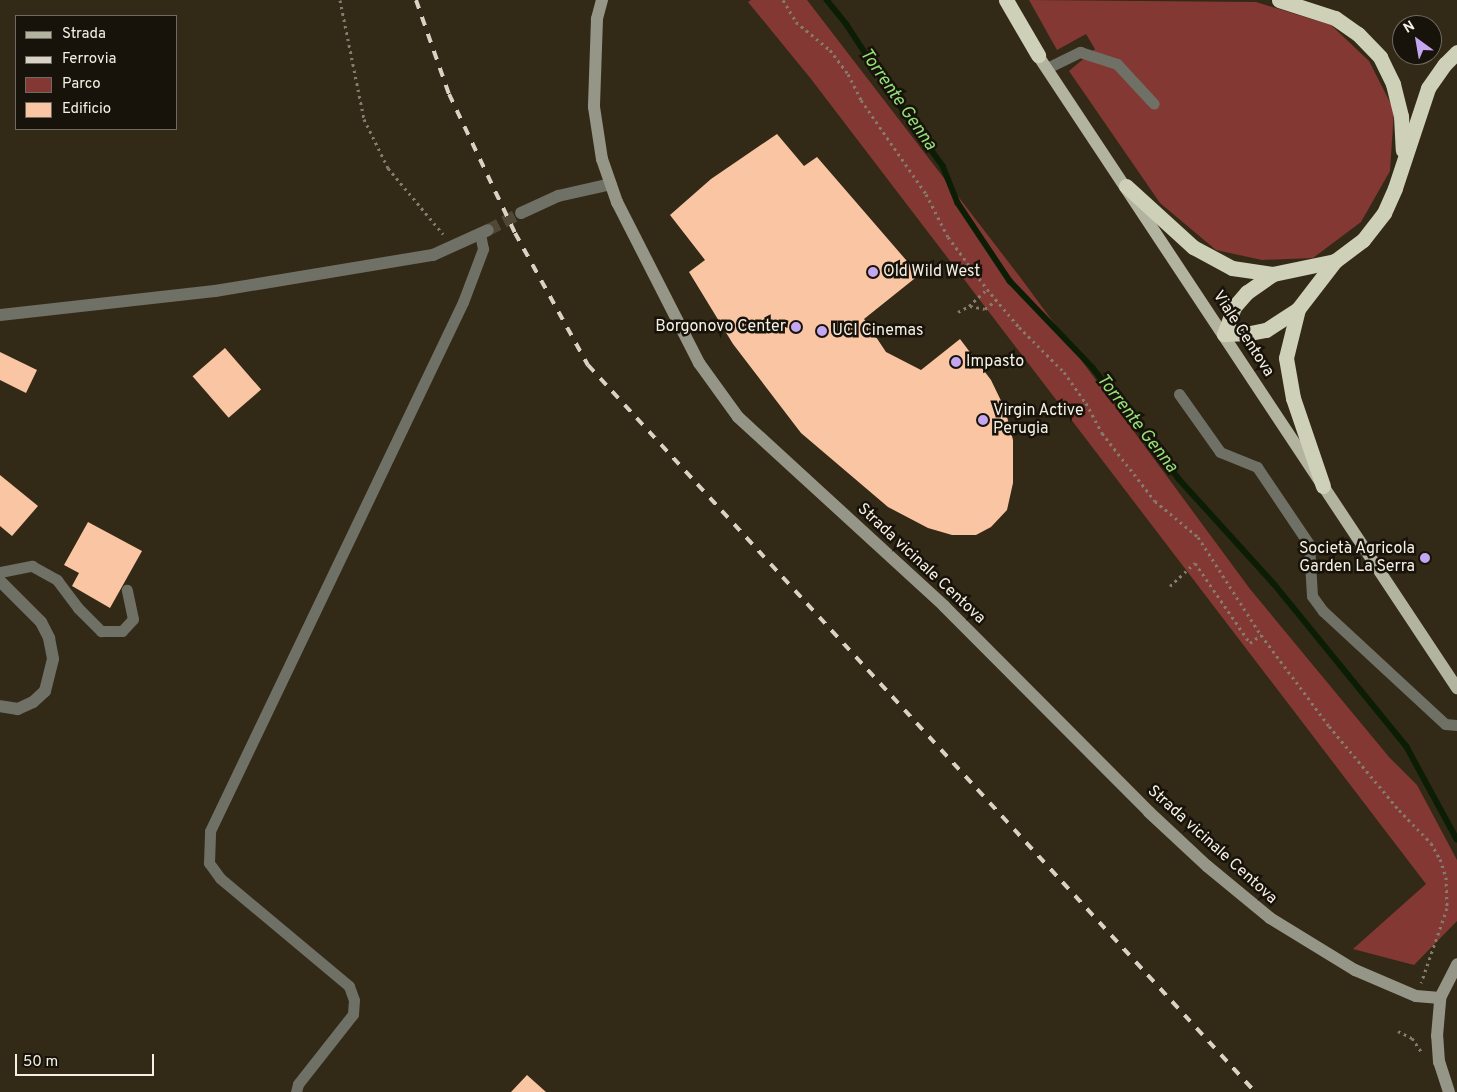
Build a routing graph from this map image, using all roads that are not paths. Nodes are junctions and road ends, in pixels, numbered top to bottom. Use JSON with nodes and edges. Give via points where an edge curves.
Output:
{"nodes":[{"id":1,"x":602,"y":0,"type":"edge"},
{"id":2,"x":998,"y":0,"type":"edge"},
{"id":3,"x":1006,"y":0,"type":"edge"},
{"id":4,"x":1279,"y":0,"type":"edge"},
{"id":5,"x":1457,"y":52,"type":"edge"},
{"id":6,"x":1043,"y":61,"type":"junction"},
{"id":7,"x":1154,"y":104,"type":"dead end"},
{"id":8,"x":1404,"y":159,"type":"junction"},
{"id":9,"x":611,"y":184,"type":"junction"},
{"id":10,"x":1126,"y":186,"type":"junction"},
{"id":11,"x":521,"y":213,"type":"tunnel mouth"},
{"id":12,"x":484,"y":232,"type":"joint"},
{"id":13,"x":1335,"y":260,"type":"junction"},
{"id":14,"x":1273,"y":274,"type":"junction"},
{"id":15,"x":1298,"y":309,"type":"junction"},
{"id":16,"x":0,"y":315,"type":"edge"},
{"id":17,"x":1224,"y":334,"type":"junction"},
{"id":18,"x":1179,"y":394,"type":"dead end"},
{"id":19,"x":1323,"y":486,"type":"junction"},
{"id":20,"x":0,"y":572,"type":"edge"},
{"id":21,"x":0,"y":581,"type":"edge"},
{"id":22,"x":127,"y":590,"type":"dead end"},
{"id":23,"x":1457,"y":688,"type":"edge"},
{"id":24,"x":0,"y":706,"type":"edge"},
{"id":25,"x":1457,"y":726,"type":"edge"},
{"id":26,"x":1457,"y":964,"type":"edge"},
{"id":27,"x":1440,"y":998,"type":"junction"},
{"id":28,"x":296,"y":1092,"type":"edge"},
{"id":29,"x":1449,"y":1092,"type":"edge"}],
"edges":[{"from":1,"to":9,"type":"street","name":"Strada vicinale Centova","via":[[597,19],[594,107],[602,159]]},
{"from":2,"to":6,"type":"main road","name":"Viale Centova"},
{"from":3,"to":6,"type":"highway"},
{"from":4,"to":8,"type":"highway","via":[[1335,18],[1358,34],[1380,57],[1393,84],[1401,116]]},
{"from":5,"to":8,"type":"highway","via":[[1428,88]]},
{"from":6,"to":7,"type":"lane","via":[[1080,52],[1117,64]]},
{"from":6,"to":10,"type":"main road","name":"Viale Centova"},
{"from":8,"to":13,"type":"highway","via":[[1384,214],[1363,240]]},
{"from":9,"to":11,"type":"street","via":[[558,196]]},
{"from":9,"to":27,"type":"street","name":"Strada vicinale Centova","via":[[617,202],[699,363],[738,417],[944,606],[1207,866],[1270,918],[1355,970],[1416,996]]},
{"from":10,"to":14,"type":"highway","via":[[1193,247],[1232,268]]},
{"from":10,"to":17,"type":"main road","name":"Viale Centova"},
{"from":12,"to":16,"type":"street","via":[[433,255],[215,291]]},
{"from":12,"to":28,"type":"lane","via":[[483,249],[463,302],[210,831],[209,863],[220,878],[338,976],[352,993],[353,1014],[298,1084]]},
{"from":13,"to":14,"type":"highway"},
{"from":13,"to":15,"type":"highway"},
{"from":14,"to":17,"type":"highway","via":[[1247,292]]},
{"from":15,"to":17,"type":"highway","via":[[1266,330]]},
{"from":15,"to":19,"type":"highway","via":[[1286,358],[1293,398]]},
{"from":17,"to":19,"type":"main road","name":"Viale Centova"},
{"from":18,"to":25,"type":"lane","via":[[1220,452],[1257,467],[1304,536],[1309,544],[1312,596],[1323,611],[1445,724]]},
{"from":19,"to":23,"type":"main road","name":"Viale Centova"},
{"from":20,"to":22,"type":"lane","via":[[32,566],[57,580],[78,608],[102,631],[122,631],[133,619]]},
{"from":21,"to":24,"type":"street","via":[[41,622],[49,638],[53,659],[45,691],[33,702],[18,709]]},
{"from":26,"to":27,"type":"street"},
{"from":27,"to":29,"type":"street","via":[[1439,1062]]}]}
